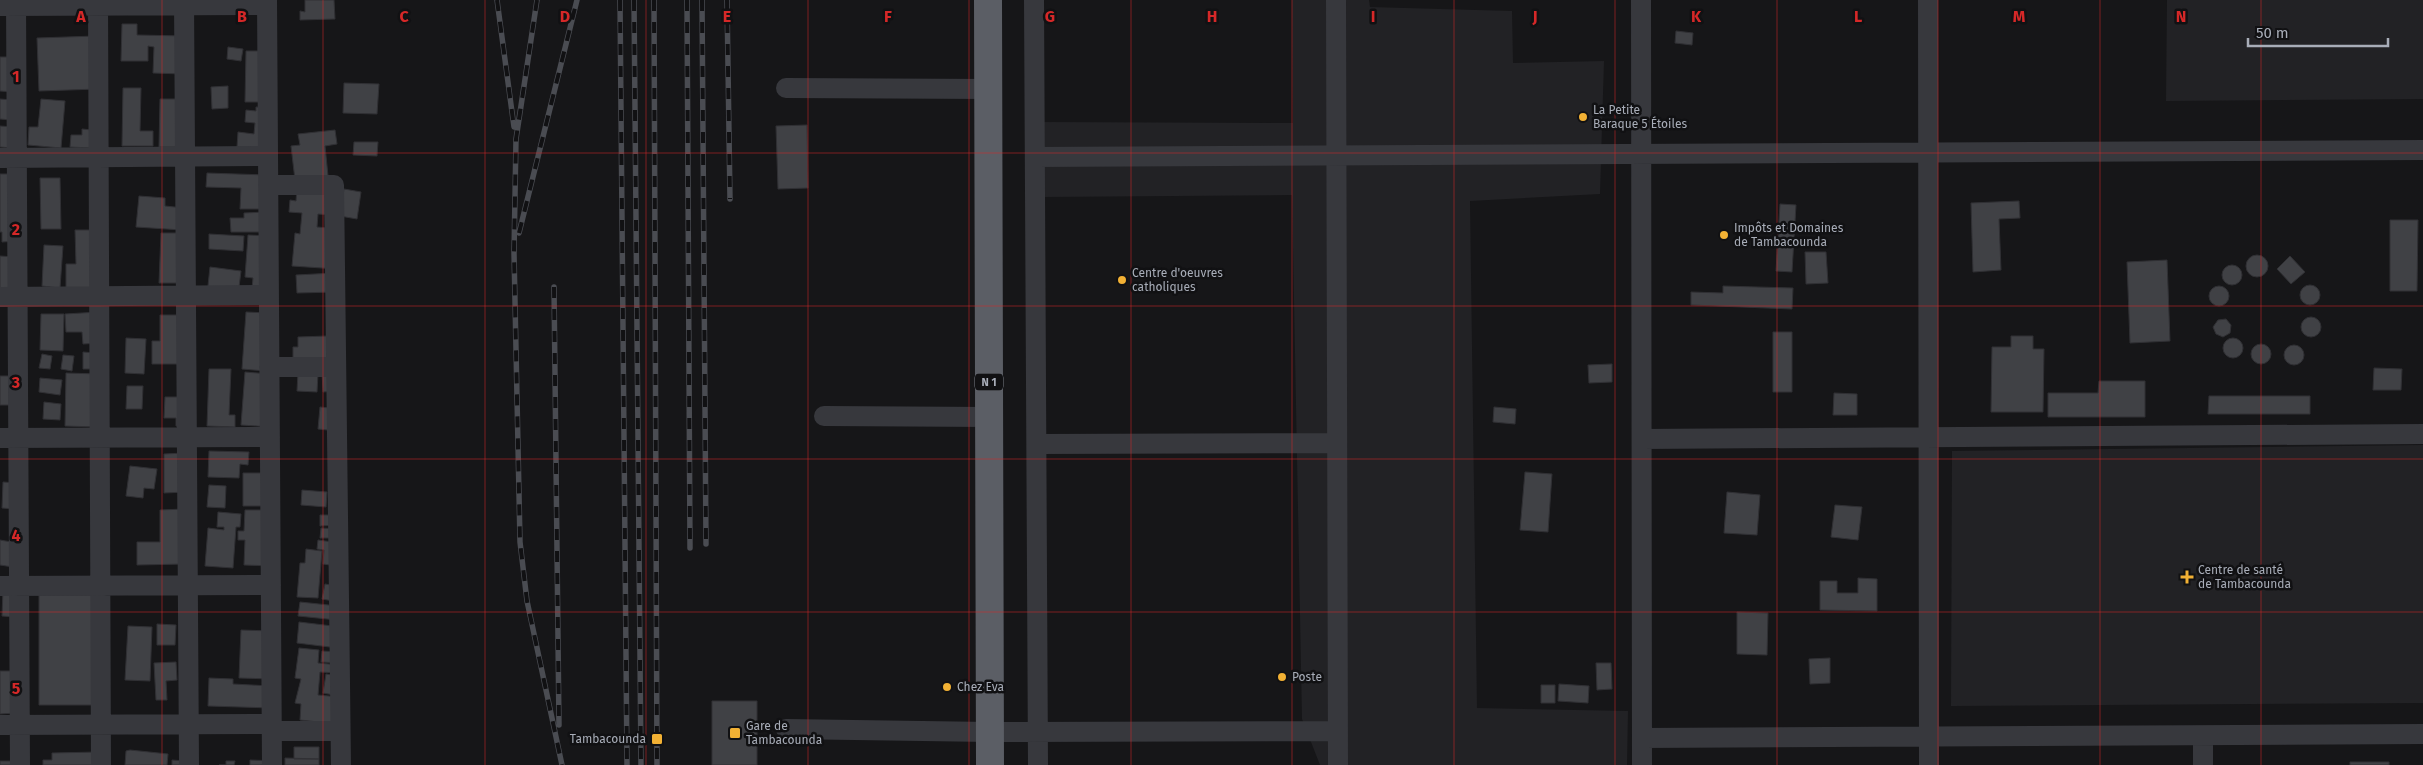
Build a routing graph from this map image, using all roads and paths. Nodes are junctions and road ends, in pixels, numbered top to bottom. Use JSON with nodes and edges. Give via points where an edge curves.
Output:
{"nodes":[{"id":1,"x":988,"y":0,"type":"edge"},
{"id":2,"x":1034,"y":0,"type":"edge"},
{"id":3,"x":1336,"y":0,"type":"edge"},
{"id":4,"x":1641,"y":0,"type":"edge"},
{"id":5,"x":1928,"y":0,"type":"edge"},
{"id":6,"x":267,"y":2,"type":"edge"},
{"id":7,"x":98,"y":3,"type":"edge"},
{"id":8,"x":184,"y":3,"type":"edge"},
{"id":9,"x":11,"y":4,"type":"edge"},
{"id":10,"x":786,"y":88,"type":"dead end"},
{"id":11,"x":988,"y":89,"type":"junction"},
{"id":12,"x":2423,"y":150,"type":"edge"},
{"id":13,"x":1928,"y":152,"type":"junction"},
{"id":14,"x":1641,"y":154,"type":"junction"},
{"id":15,"x":1336,"y":155,"type":"junction"},
{"id":16,"x":268,"y":156,"type":"junction"},
{"id":17,"x":1034,"y":156,"type":"junction"},
{"id":18,"x":98,"y":157,"type":"junction"},
{"id":19,"x":186,"y":157,"type":"junction"},
{"id":20,"x":8,"y":158,"type":"edge"},
{"id":21,"x":268,"y":185,"type":"junction"},
{"id":22,"x":99,"y":296,"type":"junction"},
{"id":23,"x":186,"y":296,"type":"junction"},
{"id":24,"x":269,"y":296,"type":"junction"},
{"id":25,"x":9,"y":297,"type":"edge"},
{"id":26,"x":269,"y":367,"type":"junction"},
{"id":27,"x":336,"y":367,"type":"junction"},
{"id":28,"x":824,"y":416,"type":"dead end"},
{"id":29,"x":989,"y":417,"type":"junction"},
{"id":30,"x":2423,"y":434,"type":"edge"},
{"id":31,"x":270,"y":437,"type":"junction"},
{"id":32,"x":9,"y":438,"type":"edge"},
{"id":33,"x":100,"y":438,"type":"junction"},
{"id":34,"x":188,"y":438,"type":"junction"},
{"id":35,"x":1928,"y":438,"type":"junction"},
{"id":36,"x":1642,"y":439,"type":"junction"},
{"id":37,"x":1337,"y":443,"type":"junction"},
{"id":38,"x":1036,"y":444,"type":"junction"},
{"id":39,"x":271,"y":585,"type":"junction"},
{"id":40,"x":10,"y":586,"type":"edge"},
{"id":41,"x":100,"y":586,"type":"junction"},
{"id":42,"x":188,"y":586,"type":"junction"},
{"id":43,"x":101,"y":724,"type":"junction"},
{"id":44,"x":189,"y":724,"type":"junction"},
{"id":45,"x":0,"y":725,"type":"edge"},
{"id":46,"x":20,"y":725,"type":"junction"},
{"id":47,"x":272,"y":727,"type":"junction"},
{"id":48,"x":786,"y":729,"type":"dead end"},
{"id":49,"x":1338,"y":730,"type":"junction"},
{"id":50,"x":340,"y":731,"type":"junction"},
{"id":51,"x":990,"y":732,"type":"junction"},
{"id":52,"x":1038,"y":732,"type":"junction"},
{"id":53,"x":2423,"y":734,"type":"edge"},
{"id":54,"x":2203,"y":736,"type":"junction"},
{"id":55,"x":1929,"y":737,"type":"junction"},
{"id":56,"x":1642,"y":738,"type":"junction"},
{"id":57,"x":20,"y":765,"type":"edge"},
{"id":58,"x":101,"y":765,"type":"edge"},
{"id":59,"x":189,"y":765,"type":"edge"},
{"id":60,"x":272,"y":765,"type":"edge"},
{"id":61,"x":341,"y":765,"type":"edge"},
{"id":62,"x":990,"y":765,"type":"edge"},
{"id":63,"x":1038,"y":765,"type":"edge"},
{"id":64,"x":1338,"y":765,"type":"edge"},
{"id":65,"x":1642,"y":765,"type":"edge"},
{"id":66,"x":1929,"y":765,"type":"edge"},
{"id":67,"x":2203,"y":765,"type":"edge"}],
"edges":[{"from":1,"to":11,"type":"highway","number":"N 1"},
{"from":2,"to":17,"type":"street"},
{"from":3,"to":15,"type":"street"},
{"from":4,"to":14,"type":"street"},
{"from":5,"to":13,"type":"street"},
{"from":6,"to":8,"type":"street"},
{"from":6,"to":16,"type":"street"},
{"from":7,"to":8,"type":"street"},
{"from":7,"to":9,"type":"street"},
{"from":7,"to":18,"type":"street"},
{"from":8,"to":19,"type":"street"},
{"from":9,"to":20,"type":"street"},
{"from":10,"to":11,"type":"street"},
{"from":11,"to":29,"type":"highway","number":"N 1"},
{"from":12,"to":13,"type":"street"},
{"from":13,"to":14,"type":"street"},
{"from":13,"to":35,"type":"street"},
{"from":14,"to":15,"type":"street"},
{"from":14,"to":36,"type":"street"},
{"from":15,"to":17,"type":"street"},
{"from":15,"to":37,"type":"street"},
{"from":16,"to":19,"type":"street"},
{"from":16,"to":21,"type":"street"},
{"from":17,"to":38,"type":"street"},
{"from":18,"to":19,"type":"street"},
{"from":18,"to":20,"type":"street"},
{"from":18,"to":22,"type":"street"},
{"from":19,"to":23,"type":"street"},
{"from":20,"to":25,"type":"street"},
{"from":21,"to":24,"type":"street"},
{"from":21,"to":27,"type":"street","via":[[334,185]]},
{"from":22,"to":23,"type":"street"},
{"from":22,"to":25,"type":"street"},
{"from":22,"to":33,"type":"street"},
{"from":23,"to":24,"type":"street"},
{"from":23,"to":34,"type":"street"},
{"from":24,"to":26,"type":"street"},
{"from":25,"to":32,"type":"street"},
{"from":26,"to":27,"type":"street"},
{"from":26,"to":31,"type":"street"},
{"from":27,"to":50,"type":"street"},
{"from":28,"to":29,"type":"street"},
{"from":29,"to":51,"type":"highway","number":"N 1"},
{"from":30,"to":35,"type":"street"},
{"from":31,"to":34,"type":"street"},
{"from":31,"to":39,"type":"street"},
{"from":32,"to":33,"type":"street"},
{"from":32,"to":40,"type":"street"},
{"from":33,"to":34,"type":"street"},
{"from":33,"to":41,"type":"street"},
{"from":34,"to":42,"type":"street"},
{"from":35,"to":36,"type":"street"},
{"from":35,"to":55,"type":"street"},
{"from":36,"to":56,"type":"street"},
{"from":37,"to":38,"type":"street"},
{"from":37,"to":49,"type":"street"},
{"from":38,"to":52,"type":"street"},
{"from":39,"to":42,"type":"street"},
{"from":39,"to":47,"type":"street"},
{"from":40,"to":41,"type":"street"},
{"from":40,"to":46,"type":"street"},
{"from":41,"to":42,"type":"street"},
{"from":41,"to":43,"type":"street"},
{"from":42,"to":44,"type":"street"},
{"from":43,"to":44,"type":"street"},
{"from":43,"to":46,"type":"street"},
{"from":43,"to":58,"type":"street"},
{"from":44,"to":47,"type":"street"},
{"from":44,"to":59,"type":"street"},
{"from":45,"to":46,"type":"street"},
{"from":46,"to":57,"type":"street"},
{"from":47,"to":50,"type":"street"},
{"from":47,"to":60,"type":"street"},
{"from":48,"to":51,"type":"street"},
{"from":49,"to":52,"type":"street"},
{"from":49,"to":64,"type":"street"},
{"from":50,"to":61,"type":"street"},
{"from":51,"to":52,"type":"street"},
{"from":51,"to":62,"type":"highway","number":"N 1"},
{"from":52,"to":63,"type":"street"},
{"from":53,"to":54,"type":"street"},
{"from":54,"to":55,"type":"street"},
{"from":54,"to":67,"type":"street"},
{"from":55,"to":56,"type":"street"},
{"from":55,"to":66,"type":"street"},
{"from":56,"to":65,"type":"street"}]}
